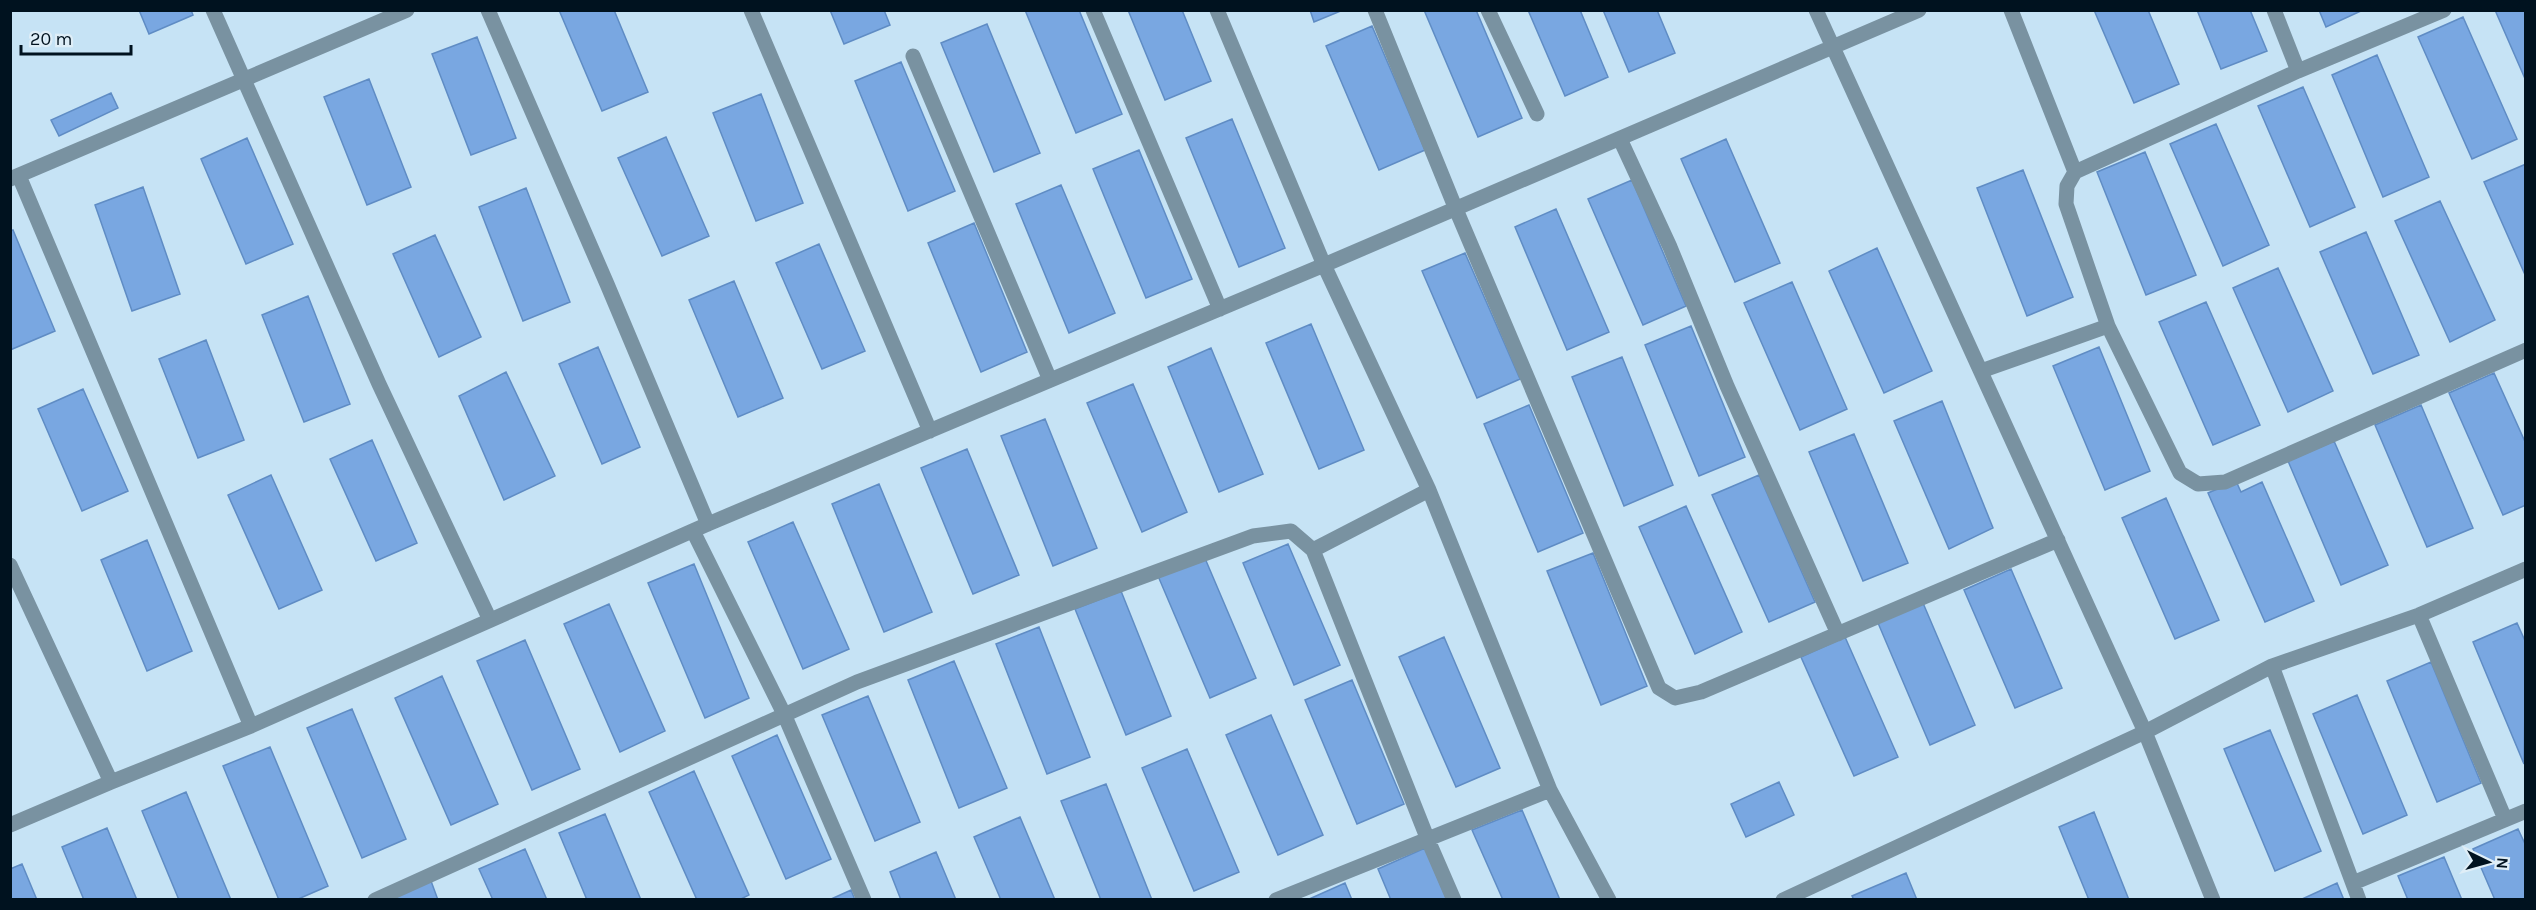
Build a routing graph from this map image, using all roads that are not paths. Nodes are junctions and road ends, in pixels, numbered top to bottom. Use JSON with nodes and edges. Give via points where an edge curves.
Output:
{"nodes":[{"id":1,"x":213,"y":10,"type":"edge"},
{"id":2,"x":407,"y":10,"type":"edge"},
{"id":3,"x":489,"y":10,"type":"edge"},
{"id":4,"x":752,"y":10,"type":"edge"},
{"id":5,"x":1093,"y":10,"type":"edge"},
{"id":6,"x":1217,"y":10,"type":"edge"},
{"id":7,"x":1375,"y":10,"type":"edge"},
{"id":8,"x":1488,"y":10,"type":"edge"},
{"id":9,"x":1816,"y":10,"type":"edge"},
{"id":10,"x":1919,"y":10,"type":"edge"},
{"id":11,"x":2011,"y":10,"type":"edge"},
{"id":12,"x":2274,"y":10,"type":"edge"},
{"id":13,"x":2444,"y":10,"type":"edge"},
{"id":14,"x":1832,"y":48,"type":"junction"},
{"id":15,"x":913,"y":56,"type":"dead end"},
{"id":16,"x":2298,"y":71,"type":"junction"},
{"id":17,"x":244,"y":80,"type":"junction"},
{"id":18,"x":1537,"y":114,"type":"dead end"},
{"id":19,"x":1620,"y":139,"type":"junction"},
{"id":20,"x":2075,"y":172,"type":"junction"},
{"id":21,"x":15,"y":178,"type":"edge"},
{"id":22,"x":1455,"y":207,"type":"junction"},
{"id":23,"x":1324,"y":265,"type":"junction"},
{"id":24,"x":1220,"y":309,"type":"junction"},
{"id":25,"x":2108,"y":326,"type":"junction"},
{"id":26,"x":2526,"y":350,"type":"edge"},
{"id":27,"x":1981,"y":371,"type":"junction"},
{"id":28,"x":1050,"y":380,"type":"junction"},
{"id":29,"x":930,"y":431,"type":"junction"},
{"id":30,"x":1429,"y":490,"type":"junction"},
{"id":31,"x":708,"y":524,"type":"junction"},
{"id":32,"x":693,"y":531,"type":"junction"},
{"id":33,"x":2058,"y":540,"type":"junction"},
{"id":34,"x":1313,"y":550,"type":"junction"},
{"id":35,"x":10,"y":565,"type":"edge"},
{"id":36,"x":2526,"y":569,"type":"edge"},
{"id":37,"x":2419,"y":615,"type":"junction"},
{"id":38,"x":490,"y":620,"type":"junction"},
{"id":39,"x":1838,"y":634,"type":"junction"},
{"id":40,"x":2272,"y":666,"type":"junction"},
{"id":41,"x":784,"y":714,"type":"junction"},
{"id":42,"x":251,"y":726,"type":"junction"},
{"id":43,"x":2145,"y":732,"type":"junction"},
{"id":44,"x":111,"y":782,"type":"junction"},
{"id":45,"x":1550,"y":790,"type":"junction"},
{"id":46,"x":2526,"y":811,"type":"edge"},
{"id":47,"x":2505,"y":819,"type":"junction"},
{"id":48,"x":10,"y":825,"type":"edge"},
{"id":49,"x":1428,"y":840,"type":"junction"},
{"id":50,"x":2353,"y":883,"type":"junction"},
{"id":51,"x":375,"y":900,"type":"edge"},
{"id":52,"x":864,"y":900,"type":"edge"},
{"id":53,"x":1276,"y":900,"type":"edge"},
{"id":54,"x":1454,"y":900,"type":"edge"},
{"id":55,"x":1609,"y":900,"type":"edge"},
{"id":56,"x":1784,"y":900,"type":"edge"},
{"id":57,"x":2213,"y":900,"type":"edge"},
{"id":58,"x":2359,"y":900,"type":"edge"}],
"edges":[{"from":1,"to":17,"type":"lane"},
{"from":2,"to":17,"type":"lane"},
{"from":3,"to":31,"type":"lane"},
{"from":4,"to":29,"type":"lane"},
{"from":5,"to":24,"type":"lane"},
{"from":6,"to":23,"type":"lane"},
{"from":7,"to":22,"type":"lane"},
{"from":8,"to":18,"type":"lane"},
{"from":9,"to":14,"type":"lane"},
{"from":10,"to":14,"type":"lane"},
{"from":11,"to":20,"type":"lane"},
{"from":12,"to":16,"type":"lane"},
{"from":13,"to":16,"type":"lane"},
{"from":14,"to":19,"type":"lane"},
{"from":14,"to":27,"type":"lane"},
{"from":15,"to":28,"type":"lane"},
{"from":16,"to":20,"type":"lane"},
{"from":17,"to":21,"type":"lane"},
{"from":17,"to":38,"type":"lane","via":[[379,384]]},
{"from":19,"to":22,"type":"lane"},
{"from":19,"to":39,"type":"lane"},
{"from":20,"to":25,"type":"lane","via":[[2067,186],[2066,204]]},
{"from":21,"to":42,"type":"lane"},
{"from":22,"to":23,"type":"lane"},
{"from":22,"to":39,"type":"lane","via":[[1659,688],[1675,698],[1701,692]]},
{"from":23,"to":24,"type":"lane"},
{"from":23,"to":30,"type":"lane"},
{"from":24,"to":28,"type":"lane"},
{"from":25,"to":26,"type":"lane","via":[[2180,473],[2198,484],[2225,482]]},
{"from":25,"to":27,"type":"lane"},
{"from":27,"to":33,"type":"lane"},
{"from":28,"to":29,"type":"lane"},
{"from":29,"to":31,"type":"lane"},
{"from":30,"to":34,"type":"lane"},
{"from":30,"to":45,"type":"lane"},
{"from":31,"to":32,"type":"lane"},
{"from":32,"to":38,"type":"lane"},
{"from":32,"to":41,"type":"lane"},
{"from":33,"to":39,"type":"lane"},
{"from":33,"to":43,"type":"lane"},
{"from":34,"to":41,"type":"lane","via":[[1291,531],[1253,536],[857,682]]},
{"from":34,"to":49,"type":"lane"},
{"from":35,"to":44,"type":"lane"},
{"from":36,"to":37,"type":"lane"},
{"from":37,"to":40,"type":"lane"},
{"from":37,"to":47,"type":"lane"},
{"from":38,"to":42,"type":"lane"},
{"from":40,"to":43,"type":"lane"},
{"from":40,"to":50,"type":"lane"},
{"from":41,"to":51,"type":"lane"},
{"from":41,"to":52,"type":"lane"},
{"from":42,"to":44,"type":"lane"},
{"from":43,"to":56,"type":"lane"},
{"from":43,"to":57,"type":"lane"},
{"from":44,"to":48,"type":"lane"},
{"from":45,"to":49,"type":"lane"},
{"from":45,"to":55,"type":"lane"},
{"from":46,"to":47,"type":"lane"},
{"from":47,"to":50,"type":"lane"},
{"from":49,"to":53,"type":"lane"},
{"from":49,"to":54,"type":"lane"},
{"from":50,"to":58,"type":"lane"}]}
